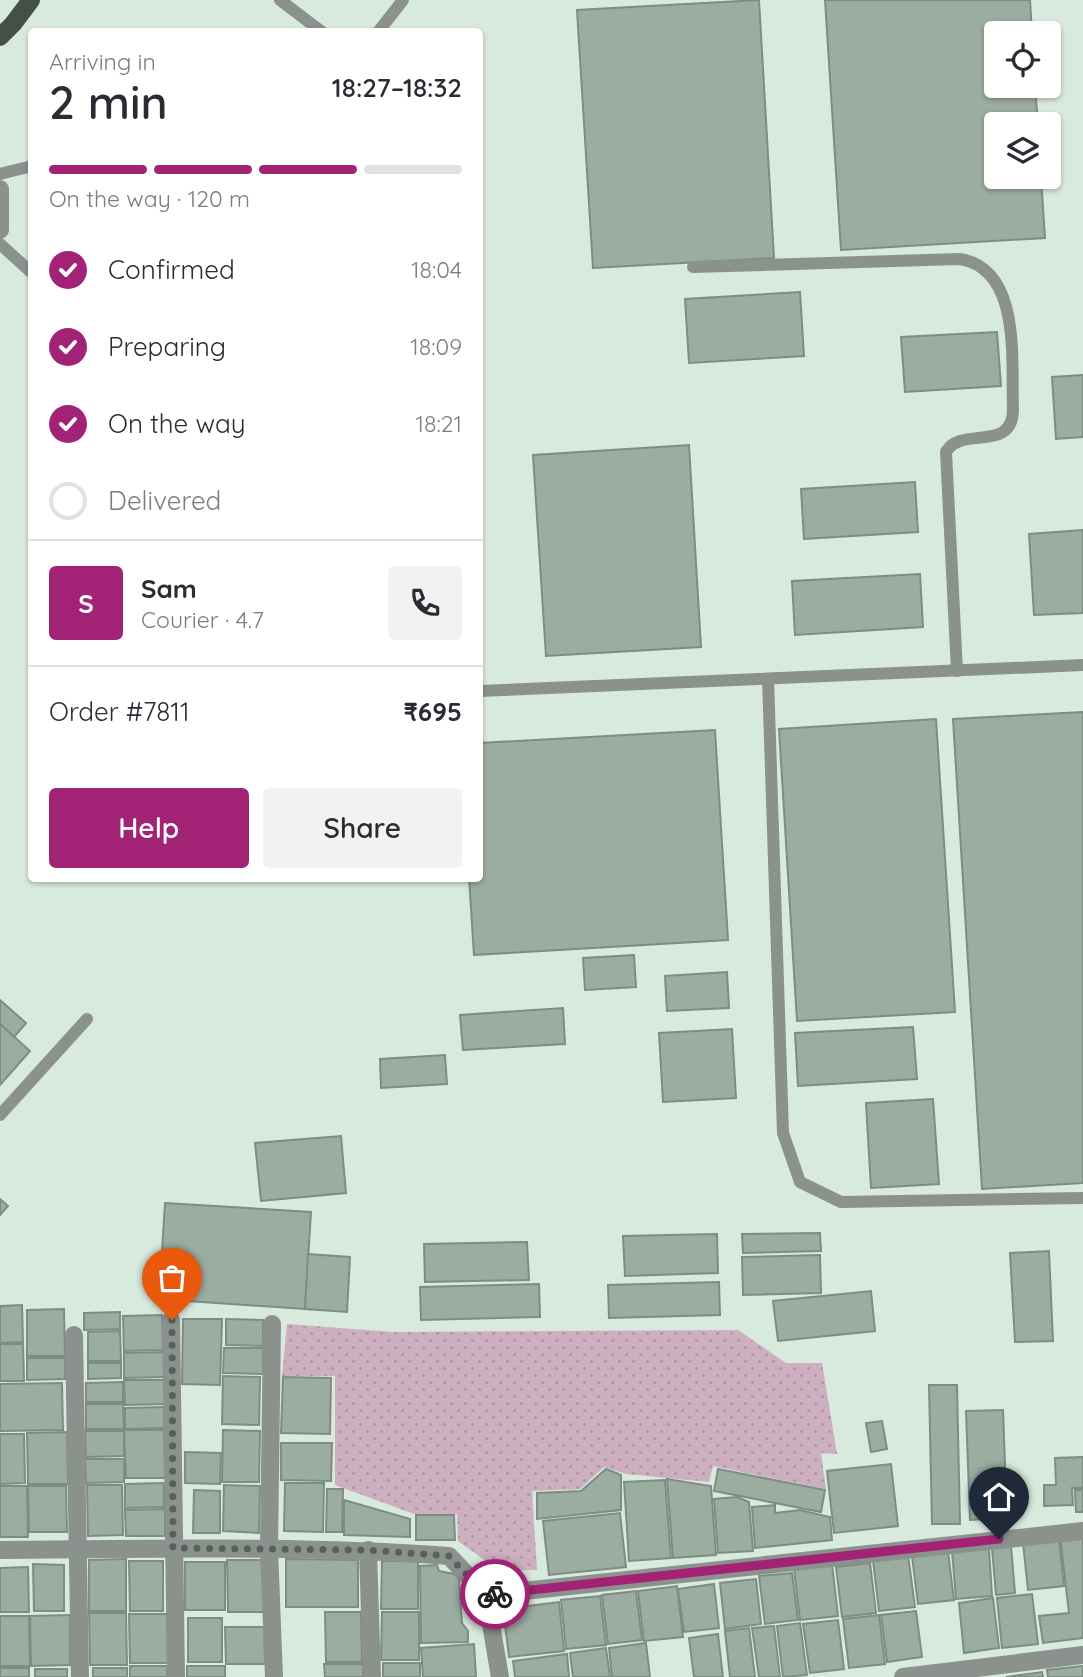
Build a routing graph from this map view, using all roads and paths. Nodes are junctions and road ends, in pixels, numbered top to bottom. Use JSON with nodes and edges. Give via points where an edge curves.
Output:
{"nodes":[{"id":1,"x":31,"y":0,"type":"edge"},
{"id":2,"x":280,"y":0,"type":"edge"},
{"id":3,"x":402,"y":0,"type":"edge"},
{"id":4,"x":317,"y":28,"type":"edge"},
{"id":5,"x":381,"y":28,"type":"edge"},
{"id":6,"x":0,"y":37,"type":"edge"},
{"id":7,"x":28,"y":167,"type":"edge"},
{"id":8,"x":0,"y":174,"type":"edge"},
{"id":9,"x":0,"y":189,"type":"edge"},
{"id":10,"x":0,"y":230,"type":"edge"},
{"id":11,"x":0,"y":244,"type":"edge"},
{"id":12,"x":693,"y":267,"type":"dead end"},
{"id":13,"x":28,"y":269,"type":"edge"},
{"id":14,"x":1083,"y":665,"type":"edge"},
{"id":15,"x":957,"y":671,"type":"junction"},
{"id":16,"x":768,"y":679,"type":"junction"},
{"id":17,"x":483,"y":691,"type":"edge"},
{"id":18,"x":88,"y":1019,"type":"dead end"},
{"id":19,"x":0,"y":1115,"type":"edge"},
{"id":20,"x":1083,"y":1198,"type":"edge"},
{"id":21,"x":172,"y":1320,"type":"dead end"},
{"id":22,"x":272,"y":1324,"type":"dead end"},
{"id":23,"x":74,"y":1335,"type":"dead end"},
{"id":24,"x":1083,"y":1531,"type":"edge"},
{"id":25,"x":173,"y":1548,"type":"junction"},
{"id":26,"x":269,"y":1549,"type":"junction"},
{"id":27,"x":0,"y":1550,"type":"edge"},
{"id":28,"x":79,"y":1550,"type":"junction"},
{"id":29,"x":368,"y":1550,"type":"junction"},
{"id":30,"x":486,"y":1595,"type":"junction"},
{"id":31,"x":1083,"y":1655,"type":"edge"},
{"id":32,"x":80,"y":1677,"type":"edge"},
{"id":33,"x":176,"y":1677,"type":"edge"},
{"id":34,"x":274,"y":1677,"type":"edge"},
{"id":35,"x":372,"y":1677,"type":"edge"},
{"id":36,"x":500,"y":1677,"type":"edge"},
{"id":37,"x":903,"y":1677,"type":"edge"}],
"edges":[{"from":1,"to":6,"type":"main road"},
{"from":2,"to":4,"type":"lane"},
{"from":3,"to":5,"type":"lane"},
{"from":7,"to":8,"type":"lane"},
{"from":9,"to":10,"type":"street"},
{"from":11,"to":13,"type":"lane"},
{"from":12,"to":15,"type":"lane","via":[[960,259],[972,261],[990,274],[1005,297],[1009,318],[1012,423],[996,435],[957,443],[946,452]]},
{"from":14,"to":15,"type":"lane"},
{"from":15,"to":16,"type":"lane"},
{"from":16,"to":17,"type":"lane"},
{"from":16,"to":20,"type":"lane","via":[[783,1133],[800,1182],[841,1202]]},
{"from":18,"to":19,"type":"lane"},
{"from":21,"to":25,"type":"street"},
{"from":22,"to":26,"type":"street"},
{"from":23,"to":28,"type":"street"},
{"from":24,"to":30,"type":"street"},
{"from":25,"to":26,"type":"street"},
{"from":25,"to":28,"type":"street"},
{"from":25,"to":33,"type":"street"},
{"from":26,"to":29,"type":"street"},
{"from":26,"to":34,"type":"street"},
{"from":27,"to":28,"type":"street"},
{"from":28,"to":32,"type":"street"},
{"from":29,"to":30,"type":"street","via":[[449,1556]]},
{"from":29,"to":35,"type":"street"},
{"from":30,"to":36,"type":"street"},
{"from":31,"to":37,"type":"street"}]}
